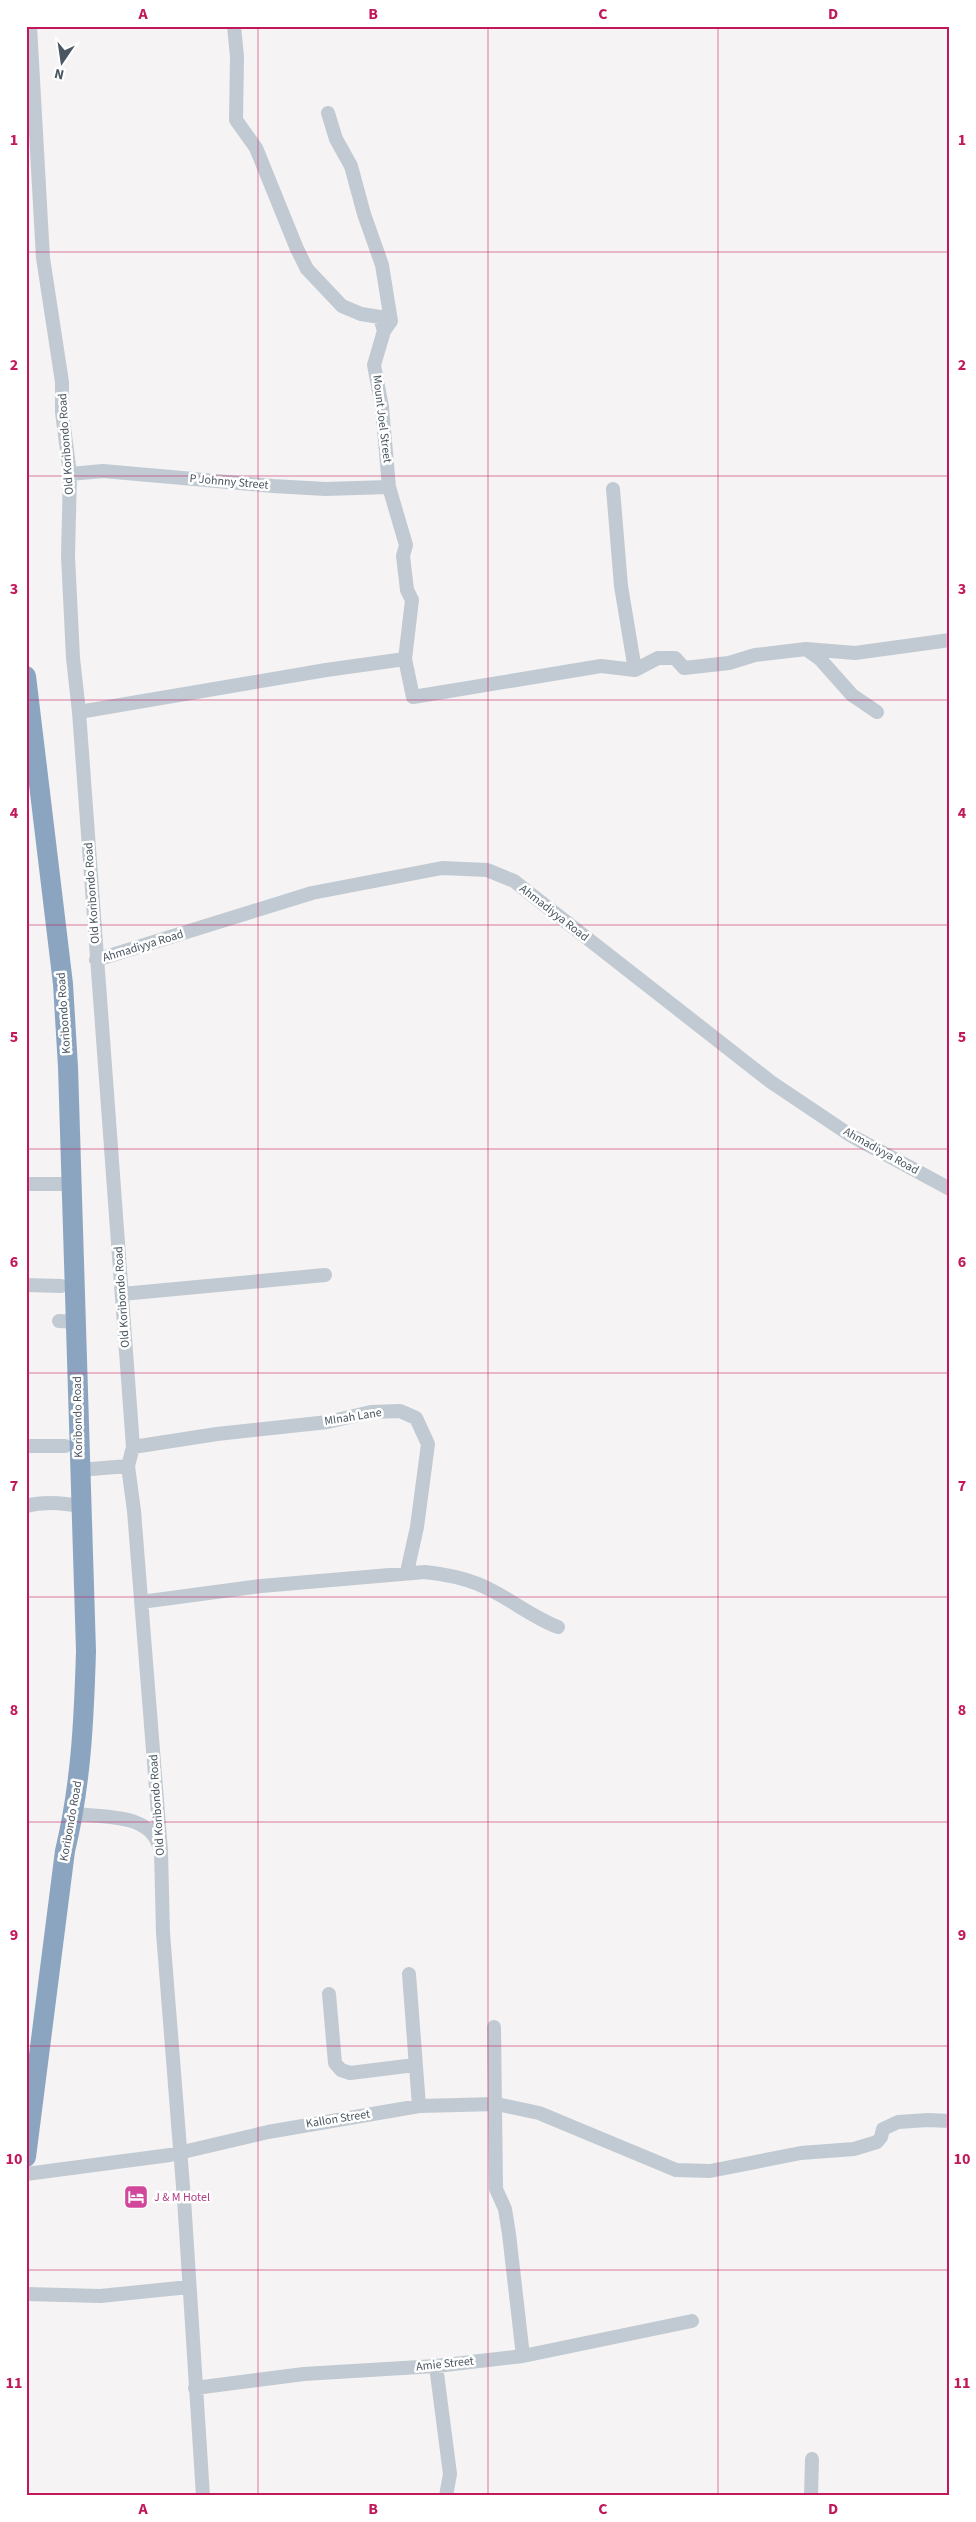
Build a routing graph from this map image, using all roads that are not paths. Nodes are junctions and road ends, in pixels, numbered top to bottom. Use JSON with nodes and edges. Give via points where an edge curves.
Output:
{"nodes":[{"id":1,"x":30,"y":26,"type":"edge"},
{"id":2,"x":234,"y":26,"type":"edge"},
{"id":3,"x":328,"y":113,"type":"dead end"},
{"id":4,"x":384,"y":332,"type":"junction"},
{"id":5,"x":70,"y":474,"type":"junction"},
{"id":6,"x":389,"y":487,"type":"junction"},
{"id":7,"x":613,"y":489,"type":"dead end"},
{"id":8,"x":950,"y":640,"type":"edge"},
{"id":9,"x":806,"y":649,"type":"junction"},
{"id":10,"x":405,"y":659,"type":"junction"},
{"id":11,"x":635,"y":670,"type":"junction"},
{"id":12,"x":26,"y":676,"type":"edge"},
{"id":13,"x":28,"y":699,"type":"edge"},
{"id":14,"x":79,"y":712,"type":"junction"},
{"id":15,"x":877,"y":712,"type":"dead end"},
{"id":16,"x":96,"y":960,"type":"junction"},
{"id":17,"x":26,"y":1184,"type":"edge"},
{"id":18,"x":74,"y":1184,"type":"junction"},
{"id":19,"x":950,"y":1189,"type":"edge"},
{"id":20,"x":325,"y":1275,"type":"dead end"},
{"id":21,"x":26,"y":1285,"type":"edge"},
{"id":22,"x":61,"y":1286,"type":"dead end"},
{"id":23,"x":122,"y":1294,"type":"junction"},
{"id":24,"x":26,"y":1446,"type":"edge"},
{"id":25,"x":64,"y":1446,"type":"dead end"},
{"id":26,"x":133,"y":1447,"type":"junction"},
{"id":27,"x":128,"y":1466,"type":"junction"},
{"id":28,"x":79,"y":1470,"type":"junction"},
{"id":29,"x":26,"y":1506,"type":"edge"},
{"id":30,"x":83,"y":1507,"type":"junction"},
{"id":31,"x":407,"y":1572,"type":"junction"},
{"id":32,"x":141,"y":1602,"type":"junction"},
{"id":33,"x":558,"y":1627,"type":"dead end"},
{"id":34,"x":74,"y":1814,"type":"junction"},
{"id":35,"x":161,"y":1851,"type":"junction"},
{"id":36,"x":409,"y":1974,"type":"dead end"},
{"id":37,"x":329,"y":1994,"type":"dead end"},
{"id":38,"x":494,"y":2027,"type":"dead end"},
{"id":39,"x":414,"y":2066,"type":"junction"},
{"id":40,"x":497,"y":2104,"type":"junction"},
{"id":41,"x":419,"y":2106,"type":"junction"},
{"id":42,"x":950,"y":2122,"type":"edge"},
{"id":43,"x":180,"y":2148,"type":"junction"},
{"id":44,"x":26,"y":2157,"type":"edge"},
{"id":45,"x":26,"y":2174,"type":"edge"},
{"id":46,"x":189,"y":2287,"type":"junction"},
{"id":47,"x":26,"y":2294,"type":"edge"},
{"id":48,"x":692,"y":2321,"type":"dead end"},
{"id":49,"x":524,"y":2356,"type":"junction"},
{"id":50,"x":436,"y":2366,"type":"junction"},
{"id":51,"x":195,"y":2388,"type":"junction"},
{"id":52,"x":812,"y":2460,"type":"dead end"},
{"id":53,"x":203,"y":2496,"type":"edge"},
{"id":54,"x":446,"y":2496,"type":"edge"},
{"id":55,"x":811,"y":2496,"type":"edge"}],
"edges":[{"from":1,"to":5,"type":"street","name":"Old Koribondo Road","via":[[42,250],[62,382],[62,412]]},
{"from":2,"to":4,"type":"street","via":[[236,120],[256,148],[297,249],[307,269],[342,306],[380,317]]},
{"from":3,"to":4,"type":"street","name":"Mount Joel Street","via":[[336,140],[351,166],[382,265],[391,321]]},
{"from":4,"to":6,"type":"street","name":"Mount Joel Street","via":[[374,365]]},
{"from":5,"to":6,"type":"street","name":"P Johnny Street","via":[[103,471],[325,488]]},
{"from":5,"to":14,"type":"street","name":"Old Koribondo Road","via":[[68,556]]},
{"from":6,"to":10,"type":"street","name":"Mount Joel Street","via":[[406,545],[403,556],[407,590],[412,600]]},
{"from":7,"to":11,"type":"street","via":[[621,586]]},
{"from":8,"to":9,"type":"street","via":[[855,653]]},
{"from":9,"to":11,"type":"street","via":[[684,668],[675,658],[658,658]]},
{"from":9,"to":15,"type":"street","via":[[820,659],[852,695]]},
{"from":10,"to":11,"type":"street","name":"Mount Joel Street","via":[[413,697],[600,666]]},
{"from":10,"to":14,"type":"street"},
{"from":12,"to":13,"type":"highway","name":"Koribondo Road"},
{"from":13,"to":18,"type":"highway","name":"Koribondo Road","via":[[63,984]]},
{"from":14,"to":16,"type":"street","name":"Old Koribondo Road"},
{"from":16,"to":19,"type":"street","name":"Ahmadiyya Road","via":[[312,893],[442,868],[487,870],[514,881],[771,1082],[850,1134]]},
{"from":16,"to":23,"type":"street","name":"Old Koribondo Road"},
{"from":17,"to":18,"type":"street"},
{"from":18,"to":28,"type":"highway","name":"Koribondo Road","via":[[68,1322]]},
{"from":20,"to":23,"type":"street"},
{"from":21,"to":22,"type":"street"},
{"from":23,"to":26,"type":"street","name":"Old Koribondo Road"},
{"from":24,"to":25,"type":"street"},
{"from":26,"to":27,"type":"street","name":"Old Koribondo Road"},
{"from":26,"to":31,"type":"street","name":"MInah Lane","via":[[328,1422],[371,1412],[400,1411],[416,1418],[428,1444]]},
{"from":27,"to":28,"type":"street"},
{"from":27,"to":32,"type":"street","name":"Old Koribondo Road"},
{"from":28,"to":30,"type":"highway","name":"Koribondo Road"},
{"from":29,"to":30,"type":"street","via":[[68,1503]]},
{"from":30,"to":34,"type":"highway","name":"Koribondo Road","via":[[86,1651],[83,1735]]},
{"from":31,"to":32,"type":"street"},
{"from":31,"to":33,"type":"street","via":[[446,1574],[479,1584],[539,1620]]},
{"from":32,"to":35,"type":"street","name":"Old Koribondo Road"},
{"from":34,"to":35,"type":"street","via":[[145,1825],[157,1838]]},
{"from":34,"to":44,"type":"highway","name":"Koribondo Road","via":[[65,1851]]},
{"from":35,"to":43,"type":"street","name":"Old Koribondo Road","via":[[163,1943]]},
{"from":36,"to":39,"type":"street"},
{"from":37,"to":39,"type":"street","via":[[335,2063],[341,2070],[350,2073]]},
{"from":38,"to":40,"type":"street"},
{"from":39,"to":41,"type":"street"},
{"from":40,"to":41,"type":"street","name":"Kallon Street"},
{"from":40,"to":42,"type":"street","name":"Kallon Street","via":[[539,2113],[676,2170],[710,2171],[801,2153],[854,2149],[877,2142],[883,2129],[898,2122]]},
{"from":40,"to":49,"type":"street","via":[[496,2189],[505,2209]]},
{"from":41,"to":43,"type":"street","name":"Kallon Street"},
{"from":43,"to":45,"type":"street","name":"Kallon Street","via":[[170,2155]]},
{"from":43,"to":46,"type":"street","name":"Old Koribondo Road"},
{"from":46,"to":47,"type":"street","via":[[100,2296]]},
{"from":46,"to":51,"type":"street","name":"Old Koribondo Road"},
{"from":48,"to":49,"type":"street","name":"Amie Street"},
{"from":49,"to":50,"type":"street","name":"Amie Street"},
{"from":50,"to":51,"type":"street","name":"Amie Street","via":[[304,2374]]},
{"from":50,"to":54,"type":"street","via":[[450,2474]]},
{"from":51,"to":53,"type":"street","name":"Old Koribondo Road"},
{"from":52,"to":55,"type":"street"}]}
